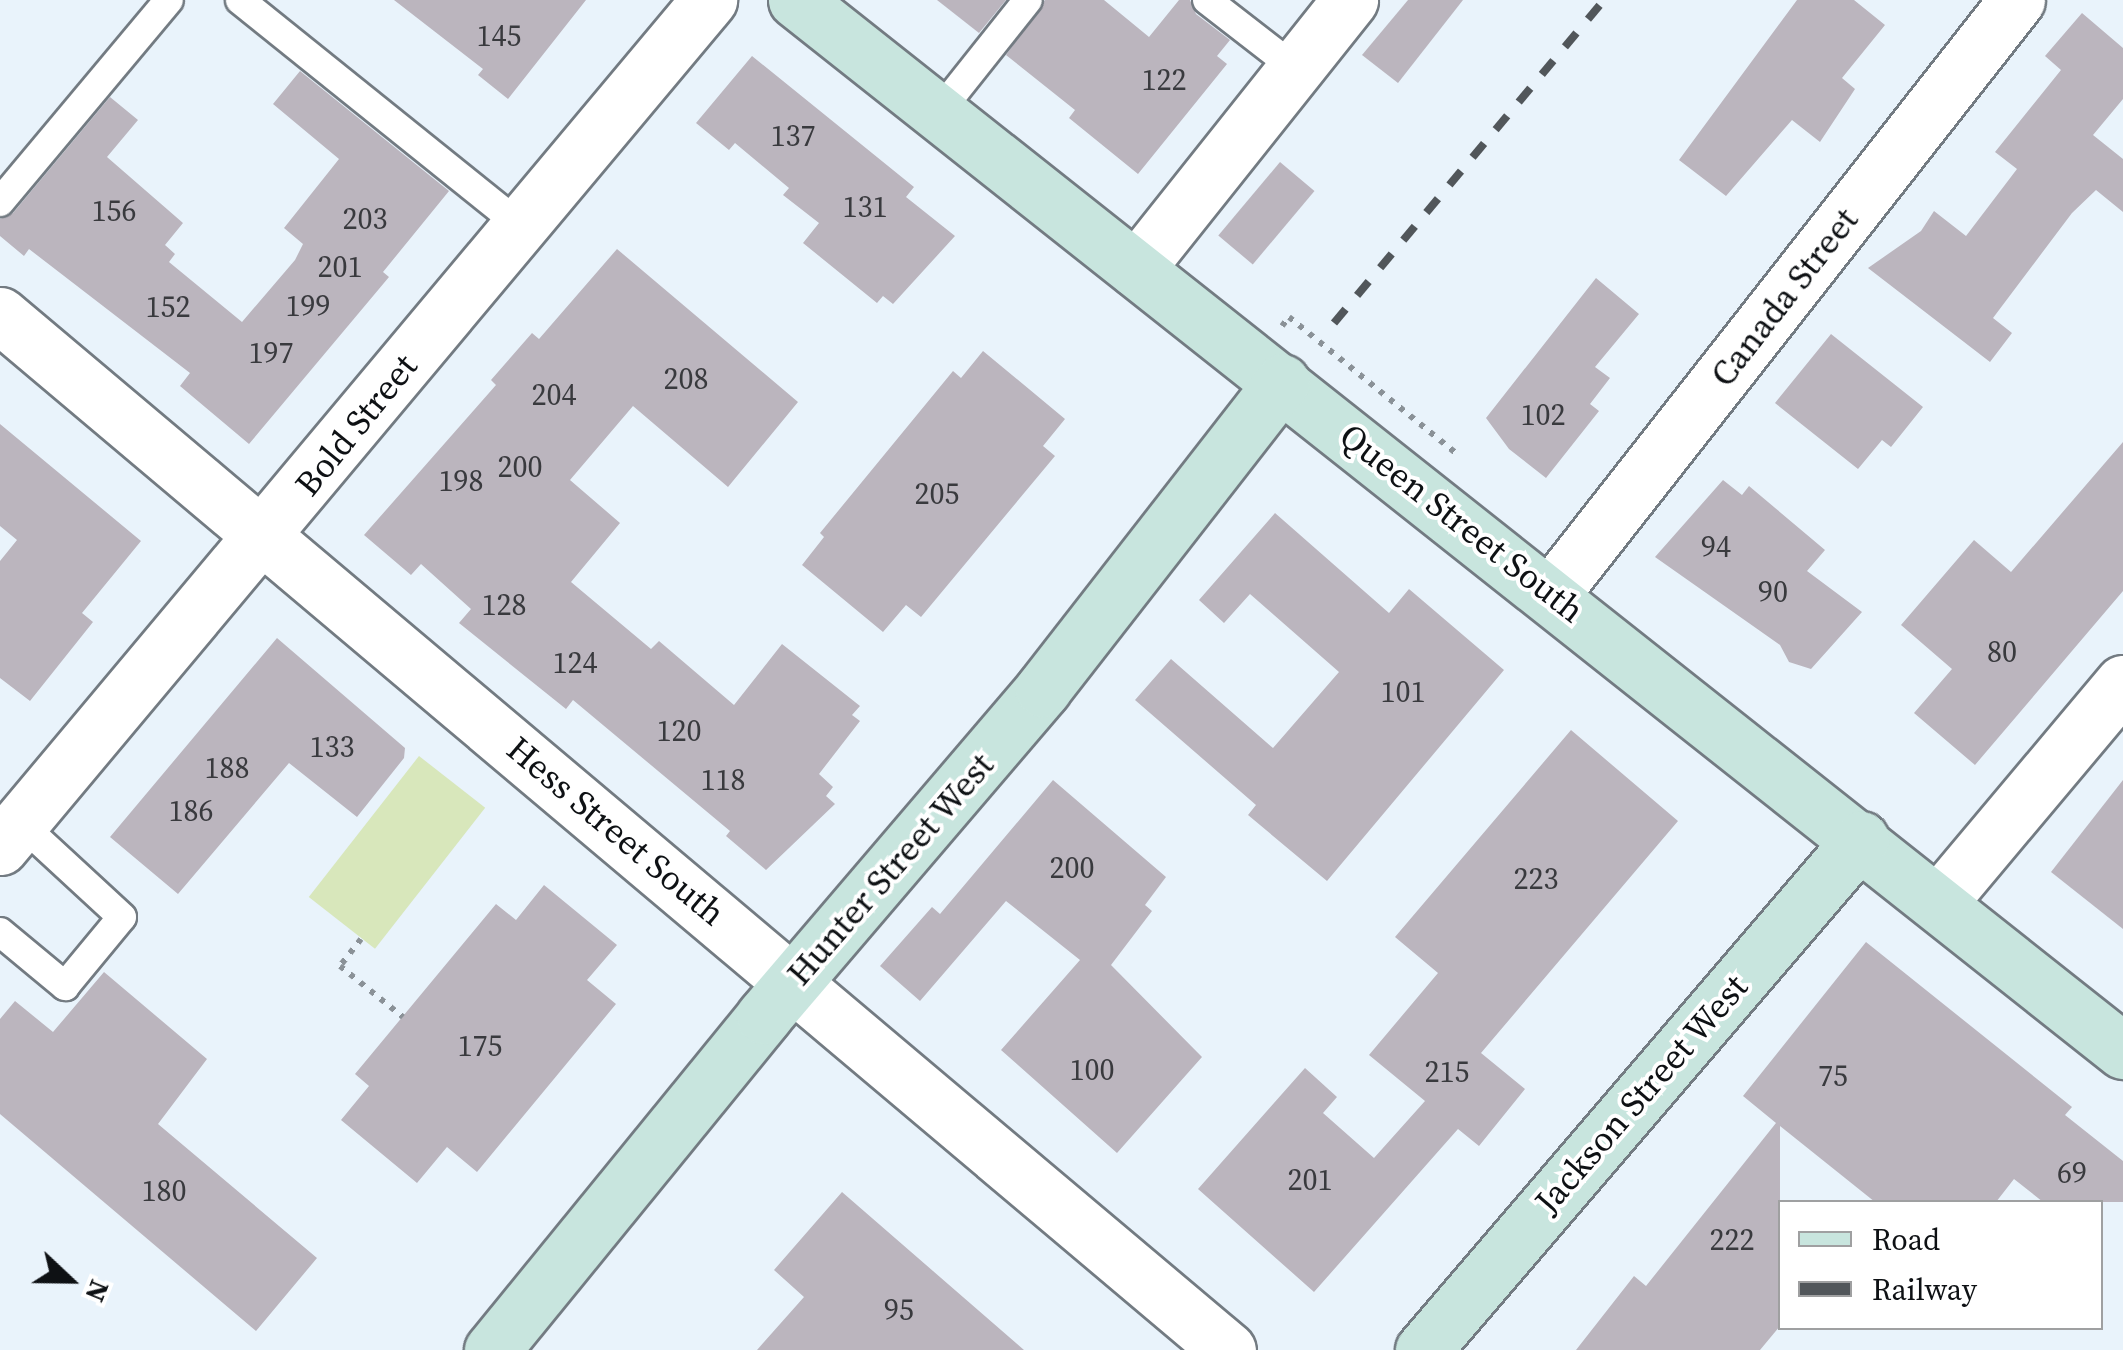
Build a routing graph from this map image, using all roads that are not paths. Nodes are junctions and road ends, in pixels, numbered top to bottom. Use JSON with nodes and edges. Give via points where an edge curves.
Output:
{"nodes":[{"id":1,"x":170,"y":0,"type":"edge"},
{"id":2,"x":240,"y":0,"type":"edge"},
{"id":3,"x":709,"y":0,"type":"edge"},
{"id":4,"x":796,"y":0,"type":"edge"},
{"id":5,"x":1028,"y":0,"type":"edge"},
{"id":6,"x":1207,"y":0,"type":"edge"},
{"id":7,"x":1350,"y":0,"type":"edge"},
{"id":8,"x":2017,"y":0,"type":"edge"},
{"id":9,"x":1296,"y":69,"type":"junction"},
{"id":10,"x":938,"y":113,"type":"junction"},
{"id":11,"x":0,"y":202,"type":"edge"},
{"id":12,"x":519,"y":224,"type":"junction"},
{"id":13,"x":1136,"y":269,"type":"junction"},
{"id":14,"x":0,"y":315,"type":"edge"},
{"id":15,"x":1282,"y":382,"type":"junction"},
{"id":16,"x":267,"y":536,"type":"junction"},
{"id":17,"x":1551,"y":594,"type":"junction"},
{"id":18,"x":2123,"y":683,"type":"edge"},
{"id":19,"x":10,"y":835,"type":"edge"},
{"id":20,"x":1860,"y":839,"type":"junction"},
{"id":21,"x":1939,"y":902,"type":"junction"},
{"id":22,"x":0,"y":932,"type":"edge"},
{"id":23,"x":792,"y":982,"type":"junction"},
{"id":24,"x":2123,"y":1052,"type":"edge"},
{"id":25,"x":492,"y":1350,"type":"edge"},
{"id":26,"x":1228,"y":1350,"type":"edge"},
{"id":27,"x":1422,"y":1350,"type":"edge"}],
"edges":[{"from":1,"to":11,"type":"lane"},
{"from":2,"to":12,"type":"lane"},
{"from":3,"to":12,"type":"street","name":"Bold Street"},
{"from":4,"to":10,"type":"street","name":"Queen Street South"},
{"from":5,"to":10,"type":"lane"},
{"from":6,"to":9,"type":"lane"},
{"from":7,"to":9,"type":"street"},
{"from":8,"to":17,"type":"street","name":"Canada Street"},
{"from":9,"to":13,"type":"street"},
{"from":10,"to":13,"type":"street","name":"Queen Street South"},
{"from":12,"to":16,"type":"street","name":"Bold Street"},
{"from":13,"to":15,"type":"street","name":"Queen Street South"},
{"from":14,"to":16,"type":"street","name":"Hess Street South"},
{"from":15,"to":17,"type":"street","name":"Queen Street South"},
{"from":15,"to":23,"type":"street","name":"Hunter Street West","via":[[1043,690]]},
{"from":16,"to":19,"type":"street","name":"Bold Street"},
{"from":16,"to":23,"type":"street","name":"Hess Street South"},
{"from":17,"to":20,"type":"street","name":"Queen Street South"},
{"from":18,"to":21,"type":"street"},
{"from":19,"to":22,"type":"lane","via":[[122,917],[65,986]]},
{"from":20,"to":21,"type":"street","name":"Queen Street South"},
{"from":20,"to":27,"type":"street","name":"Jackson Street West"},
{"from":21,"to":24,"type":"street","name":"Queen Street South"},
{"from":23,"to":25,"type":"street","name":"Hunter Street West"},
{"from":23,"to":26,"type":"street","name":"Hess Street South"}]}
